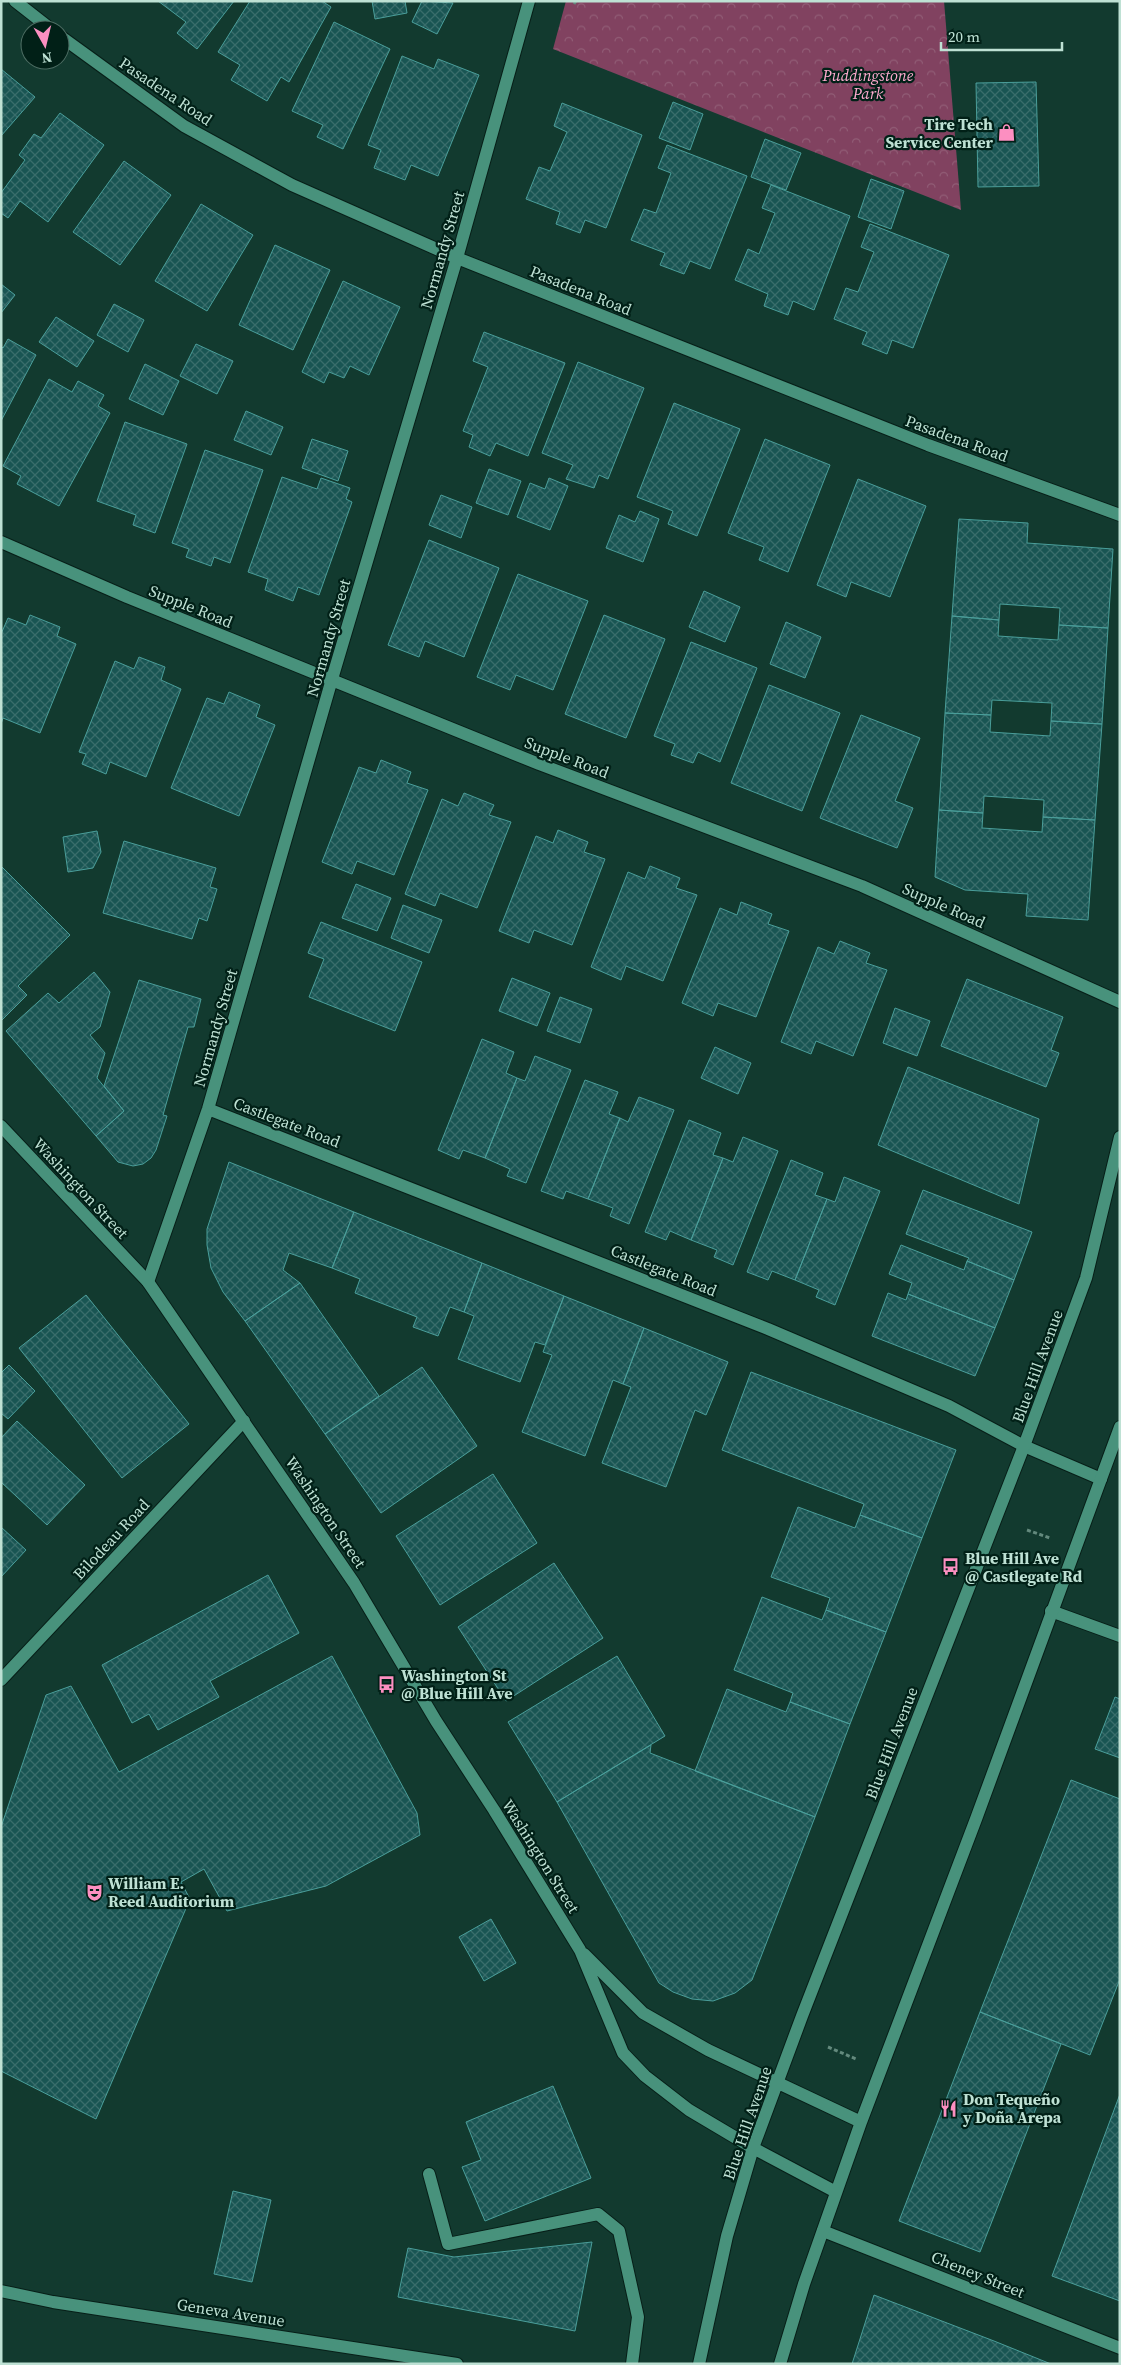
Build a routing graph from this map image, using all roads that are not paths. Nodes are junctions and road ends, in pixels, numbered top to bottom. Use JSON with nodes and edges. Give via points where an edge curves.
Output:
{"nodes":[{"id":1,"x":15,"y":1,"type":"edge"},
{"id":2,"x":528,"y":1,"type":"edge"},
{"id":3,"x":39,"y":20,"type":"edge"},
{"id":4,"x":70,"y":43,"type":"edge"},
{"id":5,"x":457,"y":258,"type":"junction"},
{"id":6,"x":1120,"y":515,"type":"edge"},
{"id":7,"x":1,"y":542,"type":"edge"},
{"id":8,"x":332,"y":679,"type":"junction"},
{"id":9,"x":1120,"y":1002,"type":"edge"},
{"id":10,"x":208,"y":1109,"type":"junction"},
{"id":11,"x":1,"y":1126,"type":"edge"},
{"id":12,"x":1120,"y":1137,"type":"edge"},
{"id":13,"x":148,"y":1282,"type":"junction"},
{"id":14,"x":244,"y":1421,"type":"junction"},
{"id":15,"x":1120,"y":1427,"type":"edge"},
{"id":16,"x":1024,"y":1446,"type":"junction"},
{"id":17,"x":1101,"y":1479,"type":"junction"},
{"id":18,"x":1050,"y":1611,"type":"junction"},
{"id":19,"x":1120,"y":1636,"type":"edge"},
{"id":20,"x":1,"y":1680,"type":"edge"},
{"id":21,"x":580,"y":1950,"type":"junction"},
{"id":22,"x":778,"y":2084,"type":"junction"},
{"id":23,"x":861,"y":2122,"type":"junction"},
{"id":24,"x":753,"y":2148,"type":"junction"},
{"id":25,"x":429,"y":2174,"type":"dead end"},
{"id":26,"x":836,"y":2192,"type":"junction"},
{"id":27,"x":823,"y":2231,"type":"junction"},
{"id":28,"x":1,"y":2291,"type":"edge"},
{"id":29,"x":1120,"y":2348,"type":"edge"},
{"id":30,"x":457,"y":2364,"type":"edge"},
{"id":31,"x":632,"y":2364,"type":"edge"},
{"id":32,"x":699,"y":2364,"type":"edge"},
{"id":33,"x":780,"y":2364,"type":"edge"}],
"edges":[{"from":1,"to":3,"type":"street"},
{"from":2,"to":5,"type":"street","name":"Normandy Street"},
{"from":4,"to":5,"type":"street","name":"Pasadena Road","via":[[184,126],[292,184]]},
{"from":5,"to":6,"type":"street","name":"Pasadena Road","via":[[928,446]]},
{"from":5,"to":8,"type":"street","name":"Normandy Street"},
{"from":7,"to":8,"type":"street","name":"Supple Road","via":[[127,598]]},
{"from":8,"to":9,"type":"street","name":"Supple Road","via":[[539,764],[862,886]]},
{"from":8,"to":10,"type":"street","name":"Normandy Street"},
{"from":10,"to":13,"type":"street","name":"Normandy Street"},
{"from":10,"to":16,"type":"street","name":"Castlegate Road","via":[[768,1329],[949,1406]]},
{"from":11,"to":13,"type":"street","name":"Washington Street"},
{"from":12,"to":16,"type":"street","name":"Blue Hill Avenue","via":[[1086,1278]]},
{"from":13,"to":14,"type":"street","name":"Washington Street"},
{"from":14,"to":20,"type":"street","name":"Bilodeau Road"},
{"from":14,"to":21,"type":"street","name":"Washington Street","via":[[354,1583],[436,1721]]},
{"from":15,"to":17,"type":"street"},
{"from":16,"to":17,"type":"street","name":"Castlegate Road"},
{"from":16,"to":22,"type":"street","name":"Blue Hill Avenue"},
{"from":17,"to":18,"type":"street"},
{"from":18,"to":19,"type":"street"},
{"from":18,"to":23,"type":"street","via":[[976,1819]]},
{"from":21,"to":22,"type":"street","name":"Washington Street","via":[[643,2013]]},
{"from":21,"to":24,"type":"street","name":"Washington Street","via":[[624,2053],[645,2076],[689,2110]]},
{"from":22,"to":23,"type":"street","name":"Washington Street"},
{"from":22,"to":24,"type":"street","name":"Blue Hill Avenue"},
{"from":23,"to":26,"type":"street"},
{"from":24,"to":26,"type":"street","name":"Washington Street"},
{"from":24,"to":32,"type":"street","name":"Blue Hill Avenue","via":[[727,2236]]},
{"from":25,"to":31,"type":"street","via":[[448,2244],[598,2214],[619,2231],[638,2317]]},
{"from":26,"to":27,"type":"street"},
{"from":27,"to":29,"type":"street","name":"Cheney Street"},
{"from":27,"to":33,"type":"street"},
{"from":28,"to":30,"type":"street","name":"Geneva Avenue","via":[[53,2302]]}]}
